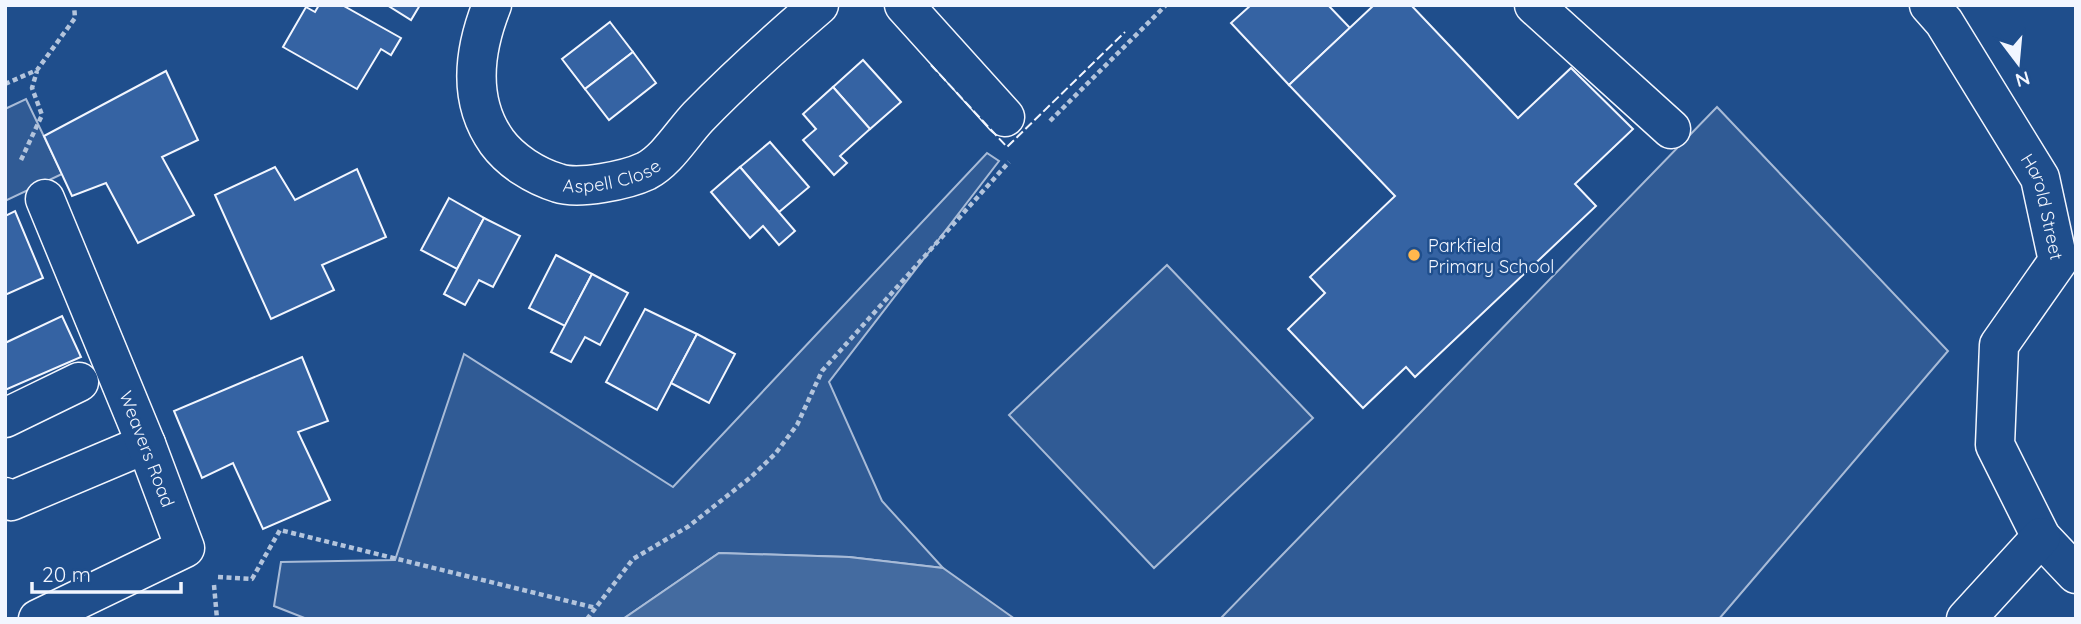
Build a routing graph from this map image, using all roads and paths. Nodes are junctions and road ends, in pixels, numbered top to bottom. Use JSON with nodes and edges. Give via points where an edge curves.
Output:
{"nodes":[{"id":1,"x":74,"y":5,"type":"edge"},
{"id":2,"x":492,"y":5,"type":"edge"},
{"id":3,"x":819,"y":5,"type":"edge"},
{"id":4,"x":904,"y":5,"type":"edge"},
{"id":5,"x":1166,"y":5,"type":"edge"},
{"id":6,"x":1534,"y":5,"type":"edge"},
{"id":7,"x":1946,"y":11,"type":"edge"},
{"id":8,"x":37,"y":70,"type":"junction"},
{"id":9,"x":5,"y":84,"type":"edge"},
{"id":10,"x":1005,"y":117,"type":"dead end"},
{"id":11,"x":1042,"y":128,"type":"dead end"},
{"id":12,"x":1671,"y":129,"type":"dead end"},
{"id":13,"x":1014,"y":157,"type":"dead end"},
{"id":14,"x":18,"y":166,"type":"dead end"},
{"id":15,"x":45,"y":199,"type":"dead end"},
{"id":16,"x":79,"y":382,"type":"dead end"},
{"id":17,"x":5,"y":418,"type":"edge"},
{"id":18,"x":146,"y":444,"type":"junction"},
{"id":19,"x":5,"y":497,"type":"edge"},
{"id":20,"x":2041,"y":537,"type":"junction"},
{"id":21,"x":2076,"y":574,"type":"edge"},
{"id":22,"x":596,"y":608,"type":"junction"},
{"id":23,"x":38,"y":619,"type":"edge"},
{"id":24,"x":217,"y":619,"type":"edge"},
{"id":25,"x":587,"y":619,"type":"edge"},
{"id":26,"x":1966,"y":619,"type":"edge"}],
"edges":[{"from":1,"to":8,"type":"path","via":[[75,18]]},
{"from":2,"to":3,"type":"street","name":"Aspell Close","via":[[482,30],[475,74],[482,117],[506,153],[560,184],[624,180],[649,170],[756,60]]},
{"from":4,"to":10,"type":"street"},
{"from":5,"to":11,"type":"path"},
{"from":6,"to":12,"type":"street"},
{"from":7,"to":20,"type":"street","name":"Harold Street","via":[[2040,178],[2058,261],[1999,345],[1995,445]]},
{"from":8,"to":9,"type":"path"},
{"from":8,"to":14,"type":"path","via":[[32,88],[42,115]]},
{"from":13,"to":22,"type":"path","via":[[822,371],[797,425],[775,454],[689,526],[633,559]]},
{"from":15,"to":18,"type":"street","name":"Weavers Road"},
{"from":16,"to":17,"type":"street"},
{"from":18,"to":19,"type":"street","via":[[11,501]]},
{"from":18,"to":23,"type":"street","name":"Weavers Road","via":[[185,548]]},
{"from":20,"to":21,"type":"street","name":"Harold Street"},
{"from":20,"to":26,"type":"street"},
{"from":22,"to":24,"type":"path","via":[[281,530],[252,579],[213,577]]},
{"from":22,"to":25,"type":"path"}]}
